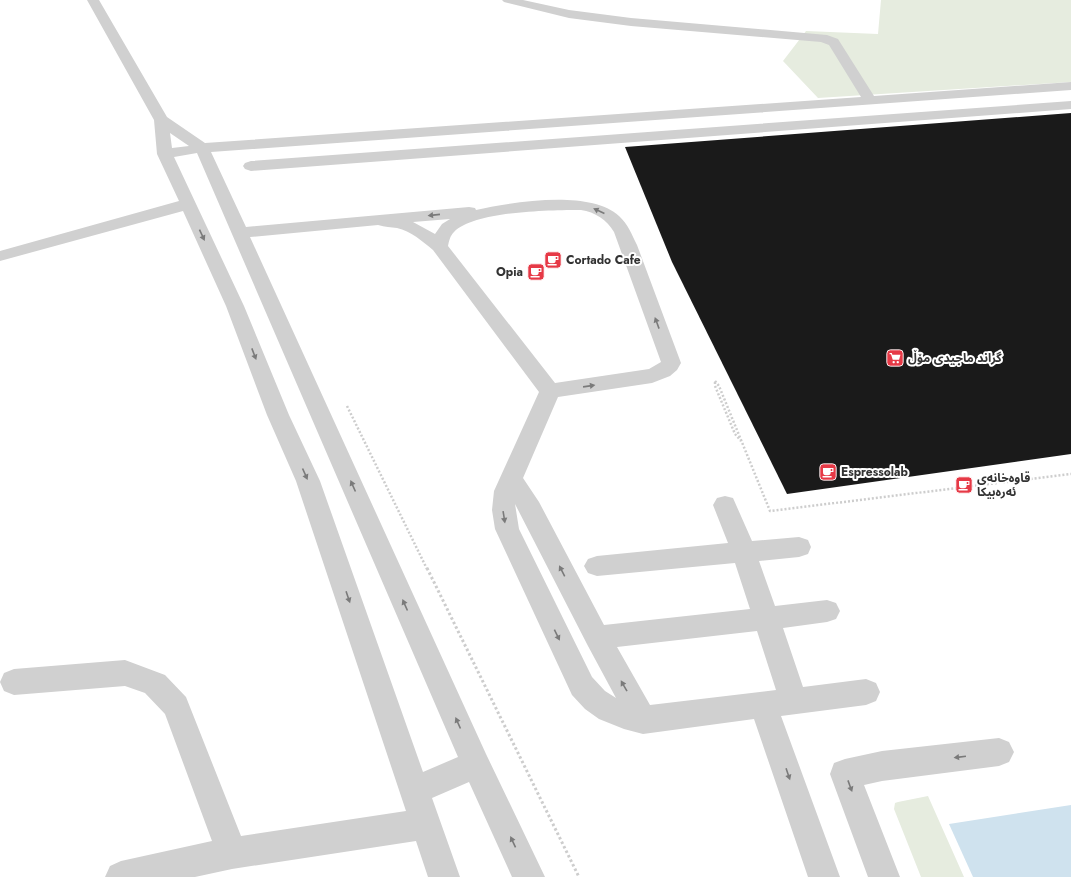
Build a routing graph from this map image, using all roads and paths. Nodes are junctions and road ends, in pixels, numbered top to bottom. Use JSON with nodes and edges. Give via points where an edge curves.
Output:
{"nodes":[{"id":1,"x":93,"y":0,"type":"edge"},
{"id":2,"x":508,"y":0,"type":"edge"},
{"id":3,"x":1071,"y":86,"type":"edge"},
{"id":4,"x":870,"y":100,"type":"junction"},
{"id":5,"x":1071,"y":105,"type":"edge"},
{"id":6,"x":161,"y":120,"type":"junction"},
{"id":7,"x":202,"y":148,"type":"junction"},
{"id":8,"x":165,"y":154,"type":"junction"},
{"id":9,"x":251,"y":166,"type":"dead end"},
{"id":10,"x":188,"y":204,"type":"junction"},
{"id":11,"x":486,"y":212,"type":"junction"},
{"id":12,"x":381,"y":220,"type":"junction"},
{"id":13,"x":240,"y":233,"type":"junction"},
{"id":14,"x":439,"y":246,"type":"junction"},
{"id":15,"x":0,"y":256,"type":"edge"},
{"id":16,"x":550,"y":391,"type":"junction"},
{"id":17,"x":345,"y":401,"type":"dead end"},
{"id":18,"x":742,"y":442,"type":"junction"},
{"id":19,"x":1071,"y":474,"type":"edge"},
{"id":20,"x":512,"y":480,"type":"junction"},
{"id":21,"x":725,"y":505,"type":"dead end"},
{"id":22,"x":799,"y":547,"type":"dead end"},
{"id":23,"x":744,"y":552,"type":"junction"},
{"id":24,"x":596,"y":566,"type":"dead end"},
{"id":25,"x":827,"y":611,"type":"dead end"},
{"id":26,"x":765,"y":619,"type":"junction"},
{"id":27,"x":597,"y":638,"type":"junction"},
{"id":28,"x":14,"y":682,"type":"dead end"},
{"id":29,"x":866,"y":692,"type":"dead end"},
{"id":30,"x":794,"y":701,"type":"junction"},
{"id":31,"x":763,"y":705,"type":"junction"},
{"id":32,"x":643,"y":720,"type":"junction"},
{"id":33,"x":999,"y":752,"type":"dead end"},
{"id":34,"x":476,"y":764,"type":"junction"},
{"id":35,"x":415,"y":790,"type":"junction"},
{"id":36,"x":426,"y":824,"type":"junction"},
{"id":37,"x":232,"y":853,"type":"junction"},
{"id":38,"x":121,"y":877,"type":"edge"},
{"id":39,"x":444,"y":877,"type":"edge"},
{"id":40,"x":529,"y":877,"type":"edge"},
{"id":41,"x":579,"y":877,"type":"edge"},
{"id":42,"x":824,"y":877,"type":"edge"},
{"id":43,"x":884,"y":877,"type":"edge"}],
"edges":[{"from":1,"to":6,"type":"street"},
{"from":2,"to":4,"type":"street","via":[[569,14],[624,21],[823,38],[834,42]]},
{"from":3,"to":4,"type":"street"},
{"from":4,"to":7,"type":"street"},
{"from":5,"to":9,"type":"street"},
{"from":6,"to":7,"type":"street"},
{"from":6,"to":8,"type":"street"},
{"from":7,"to":8,"type":"street"},
{"from":7,"to":13,"type":"street"},
{"from":8,"to":10,"type":"street"},
{"from":10,"to":15,"type":"street"},
{"from":10,"to":35,"type":"street","one_way":true,"via":[[235,306],[278,415],[308,481]]},
{"from":11,"to":12,"type":"street","one_way":true},
{"from":11,"to":14,"type":"street","via":[[459,221],[448,228],[441,237]]},
{"from":16,"to":11,"type":"street","one_way":true,"via":[[652,376],[663,372],[672,363],[629,248],[619,227],[610,217],[593,208],[572,205]]},
{"from":12,"to":13,"type":"street"},
{"from":12,"to":14,"type":"street","via":[[417,228]]},
{"from":34,"to":13,"type":"street","one_way":true},
{"from":14,"to":16,"type":"street"},
{"from":16,"to":20,"type":"street"},
{"from":17,"to":41,"type":"path"},
{"from":18,"to":18,"type":"path","via":[[719,386],[715,381],[735,434]]},
{"from":18,"to":19,"type":"path","via":[[770,511]]},
{"from":27,"to":20,"type":"street","one_way":true,"via":[[531,509]]},
{"from":20,"to":32,"type":"street","one_way":true,"via":[[503,503],[507,529],[582,686],[605,708]]},
{"from":21,"to":23,"type":"street"},
{"from":22,"to":23,"type":"street"},
{"from":23,"to":24,"type":"street"},
{"from":23,"to":26,"type":"street"},
{"from":25,"to":26,"type":"street"},
{"from":26,"to":27,"type":"street"},
{"from":26,"to":30,"type":"street"},
{"from":32,"to":27,"type":"street","one_way":true},
{"from":28,"to":37,"type":"street","via":[[125,673],[155,684],[176,706]]},
{"from":29,"to":30,"type":"street"},
{"from":30,"to":31,"type":"street"},
{"from":31,"to":32,"type":"street"},
{"from":31,"to":42,"type":"street","one_way":true},
{"from":33,"to":43,"type":"street","one_way":true,"via":[[882,766],[845,774]]},
{"from":34,"to":35,"type":"street"},
{"from":40,"to":34,"type":"street","one_way":true},
{"from":35,"to":36,"type":"street"},
{"from":36,"to":37,"type":"street"},
{"from":36,"to":39,"type":"street"},
{"from":37,"to":38,"type":"street"}]}
